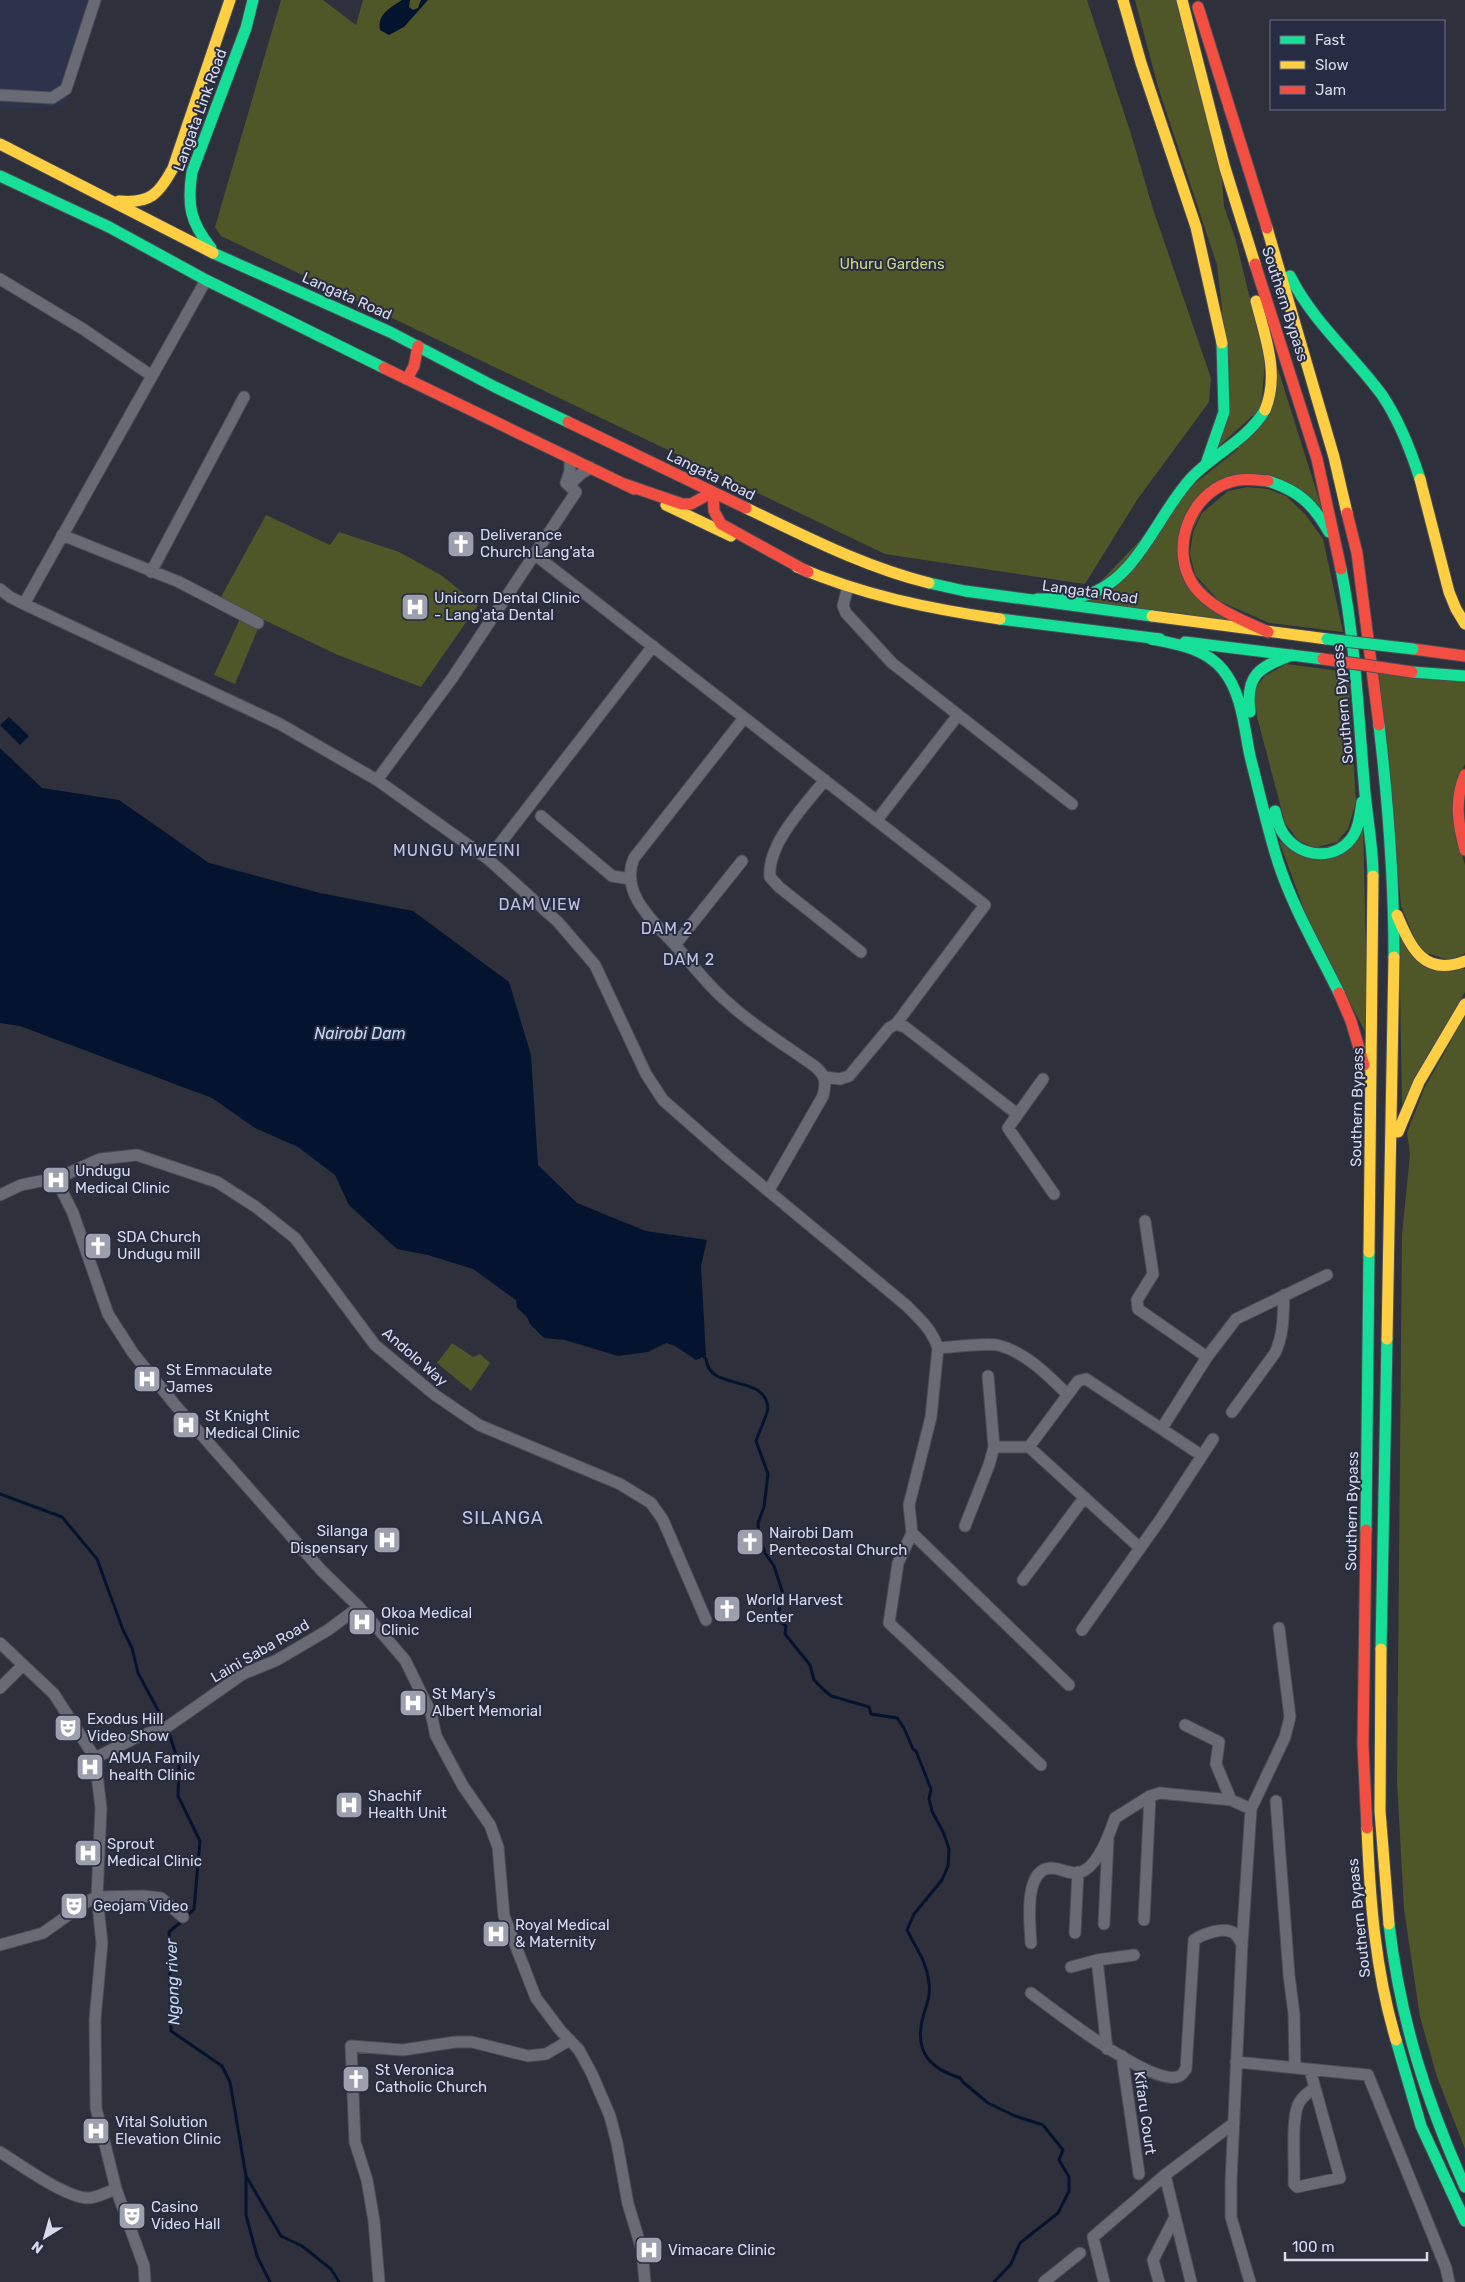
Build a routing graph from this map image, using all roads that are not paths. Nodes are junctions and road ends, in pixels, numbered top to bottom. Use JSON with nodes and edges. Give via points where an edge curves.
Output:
{"nodes":[{"id":1,"x":95,"y":0,"type":"edge"},
{"id":2,"x":230,"y":0,"type":"edge"},
{"id":3,"x":253,"y":0,"type":"edge"},
{"id":4,"x":1123,"y":0,"type":"edge"},
{"id":5,"x":1182,"y":0,"type":"edge"},
{"id":6,"x":1196,"y":0,"type":"edge"},
{"id":7,"x":0,"y":95,"type":"edge"},
{"id":8,"x":0,"y":144,"type":"edge"},
{"id":9,"x":1226,"y":168,"type":"junction"},
{"id":10,"x":0,"y":176,"type":"edge"},
{"id":11,"x":112,"y":200,"type":"junction"},
{"id":12,"x":1259,"y":200,"type":"junction"},
{"id":13,"x":216,"y":254,"type":"junction"},
{"id":14,"x":0,"y":279,"type":"edge"},
{"id":15,"x":206,"y":280,"type":"junction"},
{"id":16,"x":418,"y":346,"type":"junction"},
{"id":17,"x":152,"y":376,"type":"junction"},
{"id":18,"x":407,"y":379,"type":"junction"},
{"id":19,"x":244,"y":397,"type":"dead end"},
{"id":20,"x":570,"y":458,"type":"junction"},
{"id":21,"x":1206,"y":464,"type":"junction"},
{"id":22,"x":591,"y":468,"type":"junction"},
{"id":23,"x":1194,"y":476,"type":"junction"},
{"id":24,"x":624,"y":484,"type":"junction"},
{"id":25,"x":576,"y":492,"type":"junction"},
{"id":26,"x":713,"y":492,"type":"junction"},
{"id":27,"x":1194,"y":512,"type":"junction"},
{"id":28,"x":62,"y":535,"type":"junction"},
{"id":29,"x":534,"y":554,"type":"junction"},
{"id":30,"x":1339,"y":557,"type":"junction"},
{"id":31,"x":150,"y":572,"type":"junction"},
{"id":32,"x":808,"y":572,"type":"junction"},
{"id":33,"x":848,"y":586,"type":"junction"},
{"id":34,"x":0,"y":589,"type":"edge"},
{"id":35,"x":1037,"y":600,"type":"junction"},
{"id":36,"x":24,"y":604,"type":"junction"},
{"id":37,"x":258,"y":623,"type":"dead end"},
{"id":38,"x":1465,"y":624,"type":"edge"},
{"id":39,"x":1268,"y":632,"type":"junction"},
{"id":40,"x":1151,"y":639,"type":"junction"},
{"id":41,"x":653,"y":646,"type":"junction"},
{"id":42,"x":1292,"y":655,"type":"junction"},
{"id":43,"x":1465,"y":656,"type":"edge"},
{"id":44,"x":1465,"y":676,"type":"edge"},
{"id":45,"x":958,"y":715,"type":"junction"},
{"id":46,"x":744,"y":718,"type":"junction"},
{"id":47,"x":1465,"y":774,"type":"edge"},
{"id":48,"x":377,"y":780,"type":"junction"},
{"id":49,"x":825,"y":780,"type":"junction"},
{"id":50,"x":1364,"y":785,"type":"junction"},
{"id":51,"x":1072,"y":804,"type":"dead end"},
{"id":52,"x":541,"y":816,"type":"dead end"},
{"id":53,"x":877,"y":820,"type":"junction"},
{"id":54,"x":1465,"y":850,"type":"edge"},
{"id":55,"x":488,"y":860,"type":"junction"},
{"id":56,"x":742,"y":861,"type":"dead end"},
{"id":57,"x":630,"y":879,"type":"junction"},
{"id":58,"x":1394,"y":906,"type":"junction"},
{"id":59,"x":675,"y":945,"type":"junction"},
{"id":60,"x":861,"y":952,"type":"dead end"},
{"id":61,"x":1465,"y":961,"type":"edge"},
{"id":62,"x":1465,"y":1004,"type":"edge"},
{"id":63,"x":896,"y":1024,"type":"junction"},
{"id":64,"x":825,"y":1077,"type":"junction"},
{"id":65,"x":1043,"y":1080,"type":"dead end"},
{"id":66,"x":1017,"y":1114,"type":"junction"},
{"id":67,"x":1391,"y":1151,"type":"junction"},
{"id":68,"x":1372,"y":1157,"type":"junction"},
{"id":69,"x":51,"y":1181,"type":"junction"},
{"id":70,"x":769,"y":1190,"type":"junction"},
{"id":71,"x":1054,"y":1194,"type":"dead end"},
{"id":72,"x":0,"y":1195,"type":"edge"},
{"id":73,"x":1145,"y":1220,"type":"dead end"},
{"id":74,"x":1327,"y":1275,"type":"dead end"},
{"id":75,"x":1284,"y":1295,"type":"junction"},
{"id":76,"x":938,"y":1348,"type":"junction"},
{"id":77,"x":1207,"y":1357,"type":"junction"},
{"id":78,"x":988,"y":1376,"type":"dead end"},
{"id":79,"x":1068,"y":1394,"type":"junction"},
{"id":80,"x":1232,"y":1412,"type":"dead end"},
{"id":81,"x":1162,"y":1428,"type":"junction"},
{"id":82,"x":1213,"y":1439,"type":"dead end"},
{"id":83,"x":994,"y":1447,"type":"junction"},
{"id":84,"x":1029,"y":1447,"type":"junction"},
{"id":85,"x":1201,"y":1455,"type":"junction"},
{"id":86,"x":1084,"y":1498,"type":"junction"},
{"id":87,"x":965,"y":1526,"type":"dead end"},
{"id":88,"x":912,"y":1533,"type":"junction"},
{"id":89,"x":1140,"y":1548,"type":"junction"},
{"id":90,"x":1023,"y":1580,"type":"dead end"},
{"id":91,"x":359,"y":1607,"type":"junction"},
{"id":92,"x":706,"y":1620,"type":"dead end"},
{"id":93,"x":1279,"y":1628,"type":"dead end"},
{"id":94,"x":1082,"y":1630,"type":"dead end"},
{"id":95,"x":0,"y":1643,"type":"edge"},
{"id":96,"x":23,"y":1665,"type":"junction"},
{"id":97,"x":1070,"y":1685,"type":"dead end"},
{"id":98,"x":0,"y":1688,"type":"edge"},
{"id":99,"x":1185,"y":1725,"type":"dead end"},
{"id":100,"x":95,"y":1758,"type":"junction"},
{"id":101,"x":1041,"y":1765,"type":"dead end"},
{"id":102,"x":1150,"y":1796,"type":"junction"},
{"id":103,"x":1231,"y":1800,"type":"junction"},
{"id":104,"x":1276,"y":1801,"type":"dead end"},
{"id":105,"x":1251,"y":1808,"type":"junction"},
{"id":106,"x":1109,"y":1838,"type":"junction"},
{"id":107,"x":1078,"y":1872,"type":"junction"},
{"id":108,"x":97,"y":1897,"type":"junction"},
{"id":109,"x":181,"y":1915,"type":"dead end"},
{"id":110,"x":1144,"y":1920,"type":"dead end"},
{"id":111,"x":1104,"y":1924,"type":"dead end"},
{"id":112,"x":1075,"y":1933,"type":"dead end"},
{"id":113,"x":1031,"y":1942,"type":"dead end"},
{"id":114,"x":1242,"y":1944,"type":"junction"},
{"id":115,"x":0,"y":1945,"type":"edge"},
{"id":116,"x":1134,"y":1955,"type":"dead end"},
{"id":117,"x":1097,"y":1960,"type":"junction"},
{"id":118,"x":1071,"y":1967,"type":"dead end"},
{"id":119,"x":1031,"y":1993,"type":"dead end"},
{"id":120,"x":570,"y":2040,"type":"junction"},
{"id":121,"x":1107,"y":2049,"type":"junction"},
{"id":122,"x":1122,"y":2056,"type":"junction"},
{"id":123,"x":1236,"y":2062,"type":"junction"},
{"id":124,"x":1295,"y":2068,"type":"junction"},
{"id":125,"x":1310,"y":2070,"type":"junction"},
{"id":126,"x":1314,"y":2088,"type":"junction"},
{"id":127,"x":1234,"y":2123,"type":"junction"},
{"id":128,"x":0,"y":2152,"type":"edge"},
{"id":129,"x":1139,"y":2174,"type":"dead end"},
{"id":130,"x":1166,"y":2175,"type":"junction"},
{"id":131,"x":1465,"y":2188,"type":"edge"},
{"id":132,"x":116,"y":2189,"type":"junction"},
{"id":133,"x":1175,"y":2217,"type":"junction"},
{"id":134,"x":1465,"y":2222,"type":"edge"},
{"id":135,"x":1080,"y":2253,"type":"dead end"},
{"id":136,"x":145,"y":2282,"type":"edge"},
{"id":137,"x":379,"y":2282,"type":"edge"},
{"id":138,"x":644,"y":2282,"type":"edge"},
{"id":139,"x":1044,"y":2282,"type":"edge"},
{"id":140,"x":1104,"y":2282,"type":"edge"},
{"id":141,"x":1159,"y":2282,"type":"edge"},
{"id":142,"x":1191,"y":2282,"type":"edge"},
{"id":143,"x":1250,"y":2282,"type":"edge"},
{"id":144,"x":1449,"y":2282,"type":"edge"}],
"edges":[{"from":1,"to":7,"type":"street","via":[[66,89],[52,98]]},
{"from":2,"to":11,"type":"main road","name":"Langata Link Road","via":[[173,168],[160,191],[148,200],[132,203]]},
{"from":3,"to":13,"type":"main road","name":"Langata Link Road","via":[[246,28],[192,172],[188,197],[193,224]]},
{"from":4,"to":21,"type":"main road","via":[[1196,227],[1222,343],[1224,412]]},
{"from":5,"to":9,"type":"main road","name":"Southern Bypass"},
{"from":6,"to":12,"type":"main road","name":"Southern Bypass"},
{"from":8,"to":11,"type":"main road","name":"Langata Road"},
{"from":9,"to":21,"type":"main road","via":[[1230,202],[1273,382],[1266,411],[1257,424]]},
{"from":9,"to":30,"type":"main road","name":"Southern Bypass","via":[[1314,450]]},
{"from":10,"to":15,"type":"main road","via":[[109,227]]},
{"from":11,"to":13,"type":"main road","name":"Langata Road"},
{"from":12,"to":38,"type":"main road","via":[[1302,300],[1324,331],[1380,394],[1403,435],[1446,580]]},
{"from":12,"to":58,"type":"main road","name":"Southern Bypass","via":[[1334,457],[1357,553],[1388,800]]},
{"from":13,"to":16,"type":"main road","name":"Langata Road"},
{"from":14,"to":17,"type":"street"},
{"from":15,"to":17,"type":"street"},
{"from":15,"to":18,"type":"main road"},
{"from":16,"to":18,"type":"main road","via":[[414,366]]},
{"from":16,"to":26,"type":"main road","name":"Langata Road","via":[[495,387]]},
{"from":17,"to":28,"type":"street"},
{"from":18,"to":20,"type":"main road"},
{"from":19,"to":31,"type":"street"},
{"from":20,"to":22,"type":"main road"},
{"from":20,"to":25,"type":"street","via":[[566,483]]},
{"from":21,"to":23,"type":"main road"},
{"from":22,"to":24,"type":"main road"},
{"from":22,"to":25,"type":"street","via":[[569,485]]},
{"from":23,"to":27,"type":"main road"},
{"from":23,"to":35,"type":"main road","via":[[1172,501],[1143,549],[1116,579],[1089,595]]},
{"from":24,"to":26,"type":"main road","via":[[682,504],[691,504]]},
{"from":24,"to":32,"type":"main road"},
{"from":25,"to":29,"type":"street"},
{"from":26,"to":32,"type":"main road","via":[[714,511],[721,524]]},
{"from":26,"to":35,"type":"main road","name":"Langata Road","via":[[846,556],[904,577],[964,590]]},
{"from":27,"to":30,"type":"main road","via":[[1209,493],[1239,479],[1285,486],[1301,495],[1318,513]]},
{"from":27,"to":39,"type":"main road","via":[[1183,540],[1186,570],[1197,590],[1219,607]]},
{"from":28,"to":31,"type":"street"},
{"from":28,"to":36,"type":"street"},
{"from":29,"to":41,"type":"street"},
{"from":29,"to":48,"type":"street","via":[[453,677]]},
{"from":30,"to":50,"type":"main road","name":"Southern Bypass","via":[[1351,618]]},
{"from":31,"to":37,"type":"street","via":[[179,582]]},
{"from":32,"to":33,"type":"main road"},
{"from":33,"to":40,"type":"main road","via":[[919,607]]},
{"from":33,"to":45,"type":"street","via":[[843,606],[850,619],[892,663]]},
{"from":34,"to":36,"type":"street"},
{"from":35,"to":39,"type":"main road","name":"Langata Road"},
{"from":36,"to":48,"type":"street","via":[[280,724]]},
{"from":39,"to":43,"type":"main road","name":"Langata Road","bridge":true},
{"from":40,"to":42,"type":"main road"},
{"from":40,"to":68,"type":"main road","via":[[1193,648],[1207,655],[1217,663],[1235,689],[1282,875],[1360,1042]]},
{"from":41,"to":46,"type":"street"},
{"from":41,"to":55,"type":"street"},
{"from":42,"to":44,"type":"main road","bridge":true},
{"from":42,"to":50,"type":"main road","via":[[1266,664],[1251,678],[1247,692],[1276,814],[1285,837],[1313,854],[1337,850],[1354,833],[1361,812]]},
{"from":45,"to":51,"type":"street"},
{"from":45,"to":53,"type":"street"},
{"from":46,"to":49,"type":"street"},
{"from":46,"to":57,"type":"street","via":[[634,858]]},
{"from":47,"to":54,"type":"main road","via":[[1458,793],[1457,821]]},
{"from":48,"to":55,"type":"street"},
{"from":49,"to":53,"type":"street"},
{"from":49,"to":60,"type":"street","via":[[780,840],[772,858],[770,877]]},
{"from":50,"to":68,"type":"main road","name":"Southern Bypass","via":[[1373,848]]},
{"from":52,"to":57,"type":"street","via":[[612,876]]},
{"from":53,"to":63,"type":"street","via":[[985,905]]},
{"from":55,"to":70,"type":"street","via":[[558,922],[595,965],[646,1074],[663,1100]]},
{"from":56,"to":59,"type":"street"},
{"from":57,"to":59,"type":"street","via":[[646,914]]},
{"from":58,"to":61,"type":"main road","via":[[1405,936],[1422,959],[1440,967]]},
{"from":58,"to":67,"type":"main road","name":"Southern Bypass"},
{"from":59,"to":64,"type":"street","via":[[724,999]]},
{"from":62,"to":67,"type":"main road","via":[[1418,1080]]},
{"from":63,"to":64,"type":"street","via":[[889,1028],[849,1076],[840,1079]]},
{"from":63,"to":66,"type":"street","via":[[912,1032]]},
{"from":64,"to":70,"type":"street","via":[[823,1096]]},
{"from":65,"to":66,"type":"street"},
{"from":66,"to":71,"type":"street","via":[[1009,1125],[1009,1132]]},
{"from":67,"to":131,"type":"main road","name":"Southern Bypass","via":[[1378,1732],[1382,1854],[1391,1955],[1419,2071],[1438,2128]]},
{"from":68,"to":134,"type":"main road","name":"Southern Bypass","via":[[1362,1745],[1370,1896],[1376,1956],[1393,2031],[1421,2126]]},
{"from":69,"to":72,"type":"street","name":"Andolo Way","via":[[30,1182]]},
{"from":69,"to":91,"type":"street","via":[[62,1189],[69,1202],[108,1314],[132,1353],[321,1570]]},
{"from":69,"to":92,"type":"street","name":"Andolo Way","via":[[100,1159],[137,1155],[217,1182],[256,1207],[295,1238],[375,1345],[435,1395],[479,1425],[620,1484],[651,1503],[662,1520]]},
{"from":70,"to":76,"type":"street","via":[[907,1306],[930,1329]]},
{"from":73,"to":77,"type":"street","via":[[1153,1274],[1137,1300],[1138,1309]]},
{"from":74,"to":75,"type":"street"},
{"from":75,"to":77,"type":"street","via":[[1236,1320]]},
{"from":75,"to":80,"type":"street","via":[[1280,1343]]},
{"from":76,"to":79,"type":"street","via":[[995,1345],[1009,1349],[1049,1376]]},
{"from":76,"to":88,"type":"street","via":[[931,1417],[909,1504]]},
{"from":77,"to":81,"type":"street"},
{"from":78,"to":83,"type":"street"},
{"from":79,"to":81,"type":"street","via":[[1078,1381],[1090,1380]]},
{"from":79,"to":84,"type":"street"},
{"from":81,"to":85,"type":"street"},
{"from":82,"to":85,"type":"street"},
{"from":83,"to":84,"type":"street"},
{"from":83,"to":87,"type":"street"},
{"from":84,"to":86,"type":"street"},
{"from":85,"to":89,"type":"street"},
{"from":86,"to":89,"type":"street"},
{"from":86,"to":90,"type":"street"},
{"from":88,"to":97,"type":"street"},
{"from":88,"to":101,"type":"street","via":[[898,1563],[889,1623]]},
{"from":89,"to":94,"type":"street"},
{"from":91,"to":100,"type":"street","name":"Laini Saba Road","via":[[277,1660],[243,1674],[167,1727],[135,1738]]},
{"from":91,"to":120,"type":"street","via":[[404,1660],[424,1696],[436,1736],[463,1786],[490,1825],[498,1847],[504,1916],[536,1998]]},
{"from":93,"to":105,"type":"street","via":[[1290,1717],[1286,1737]]},
{"from":95,"to":96,"type":"street"},
{"from":96,"to":98,"type":"street"},
{"from":96,"to":100,"type":"street","via":[[54,1694]]},
{"from":99,"to":103,"type":"street","via":[[1219,1742],[1216,1764]]},
{"from":100,"to":108,"type":"street","via":[[101,1808]]},
{"from":102,"to":103,"type":"street","via":[[1160,1793]]},
{"from":102,"to":106,"type":"street","via":[[1115,1818]]},
{"from":102,"to":110,"type":"street"},
{"from":103,"to":105,"type":"street"},
{"from":104,"to":124,"type":"street","via":[[1294,2014]]},
{"from":105,"to":114,"type":"street"},
{"from":106,"to":107,"type":"street","via":[[1092,1862]]},
{"from":106,"to":111,"type":"street"},
{"from":107,"to":112,"type":"street"},
{"from":107,"to":113,"type":"street","via":[[1051,1868],[1034,1881],[1030,1910]]},
{"from":108,"to":109,"type":"street","via":[[161,1898]]},
{"from":108,"to":115,"type":"street","via":[[43,1933]]},
{"from":108,"to":132,"type":"street","via":[[102,1943],[95,2019],[96,2108]]},
{"from":114,"to":122,"type":"street","via":[[1234,1933],[1227,1931],[1203,1934],[1194,1940],[1186,2069],[1182,2075],[1176,2078],[1161,2076]]},
{"from":114,"to":123,"type":"street"},
{"from":116,"to":117,"type":"street"},
{"from":117,"to":118,"type":"street"},
{"from":117,"to":121,"type":"street"},
{"from":119,"to":121,"type":"street"},
{"from":120,"to":137,"type":"street","via":[[546,2054],[528,2056],[472,2042],[403,2050],[351,2046],[355,2142],[367,2180]]},
{"from":120,"to":138,"type":"street","via":[[592,2074],[610,2116],[628,2204],[642,2250]]},
{"from":121,"to":122,"type":"street"},
{"from":122,"to":129,"type":"street","name":"Kifaru Court"},
{"from":123,"to":124,"type":"street"},
{"from":123,"to":127,"type":"street"},
{"from":124,"to":125,"type":"street"},
{"from":125,"to":126,"type":"street"},
{"from":125,"to":144,"type":"street","via":[[1368,2075]]},
{"from":126,"to":126,"type":"street","via":[[1340,2178],[1297,2187],[1294,2184],[1296,2115],[1299,2104]]},
{"from":127,"to":130,"type":"street"},
{"from":127,"to":143,"type":"street","via":[[1231,2217]]},
{"from":128,"to":132,"type":"street","via":[[78,2196],[88,2198]]},
{"from":130,"to":133,"type":"street"},
{"from":130,"to":140,"type":"street","via":[[1093,2238]]},
{"from":132,"to":136,"type":"street","via":[[144,2266]]},
{"from":133,"to":141,"type":"street","via":[[1153,2260]]},
{"from":133,"to":142,"type":"street"},
{"from":135,"to":139,"type":"street"}]}
